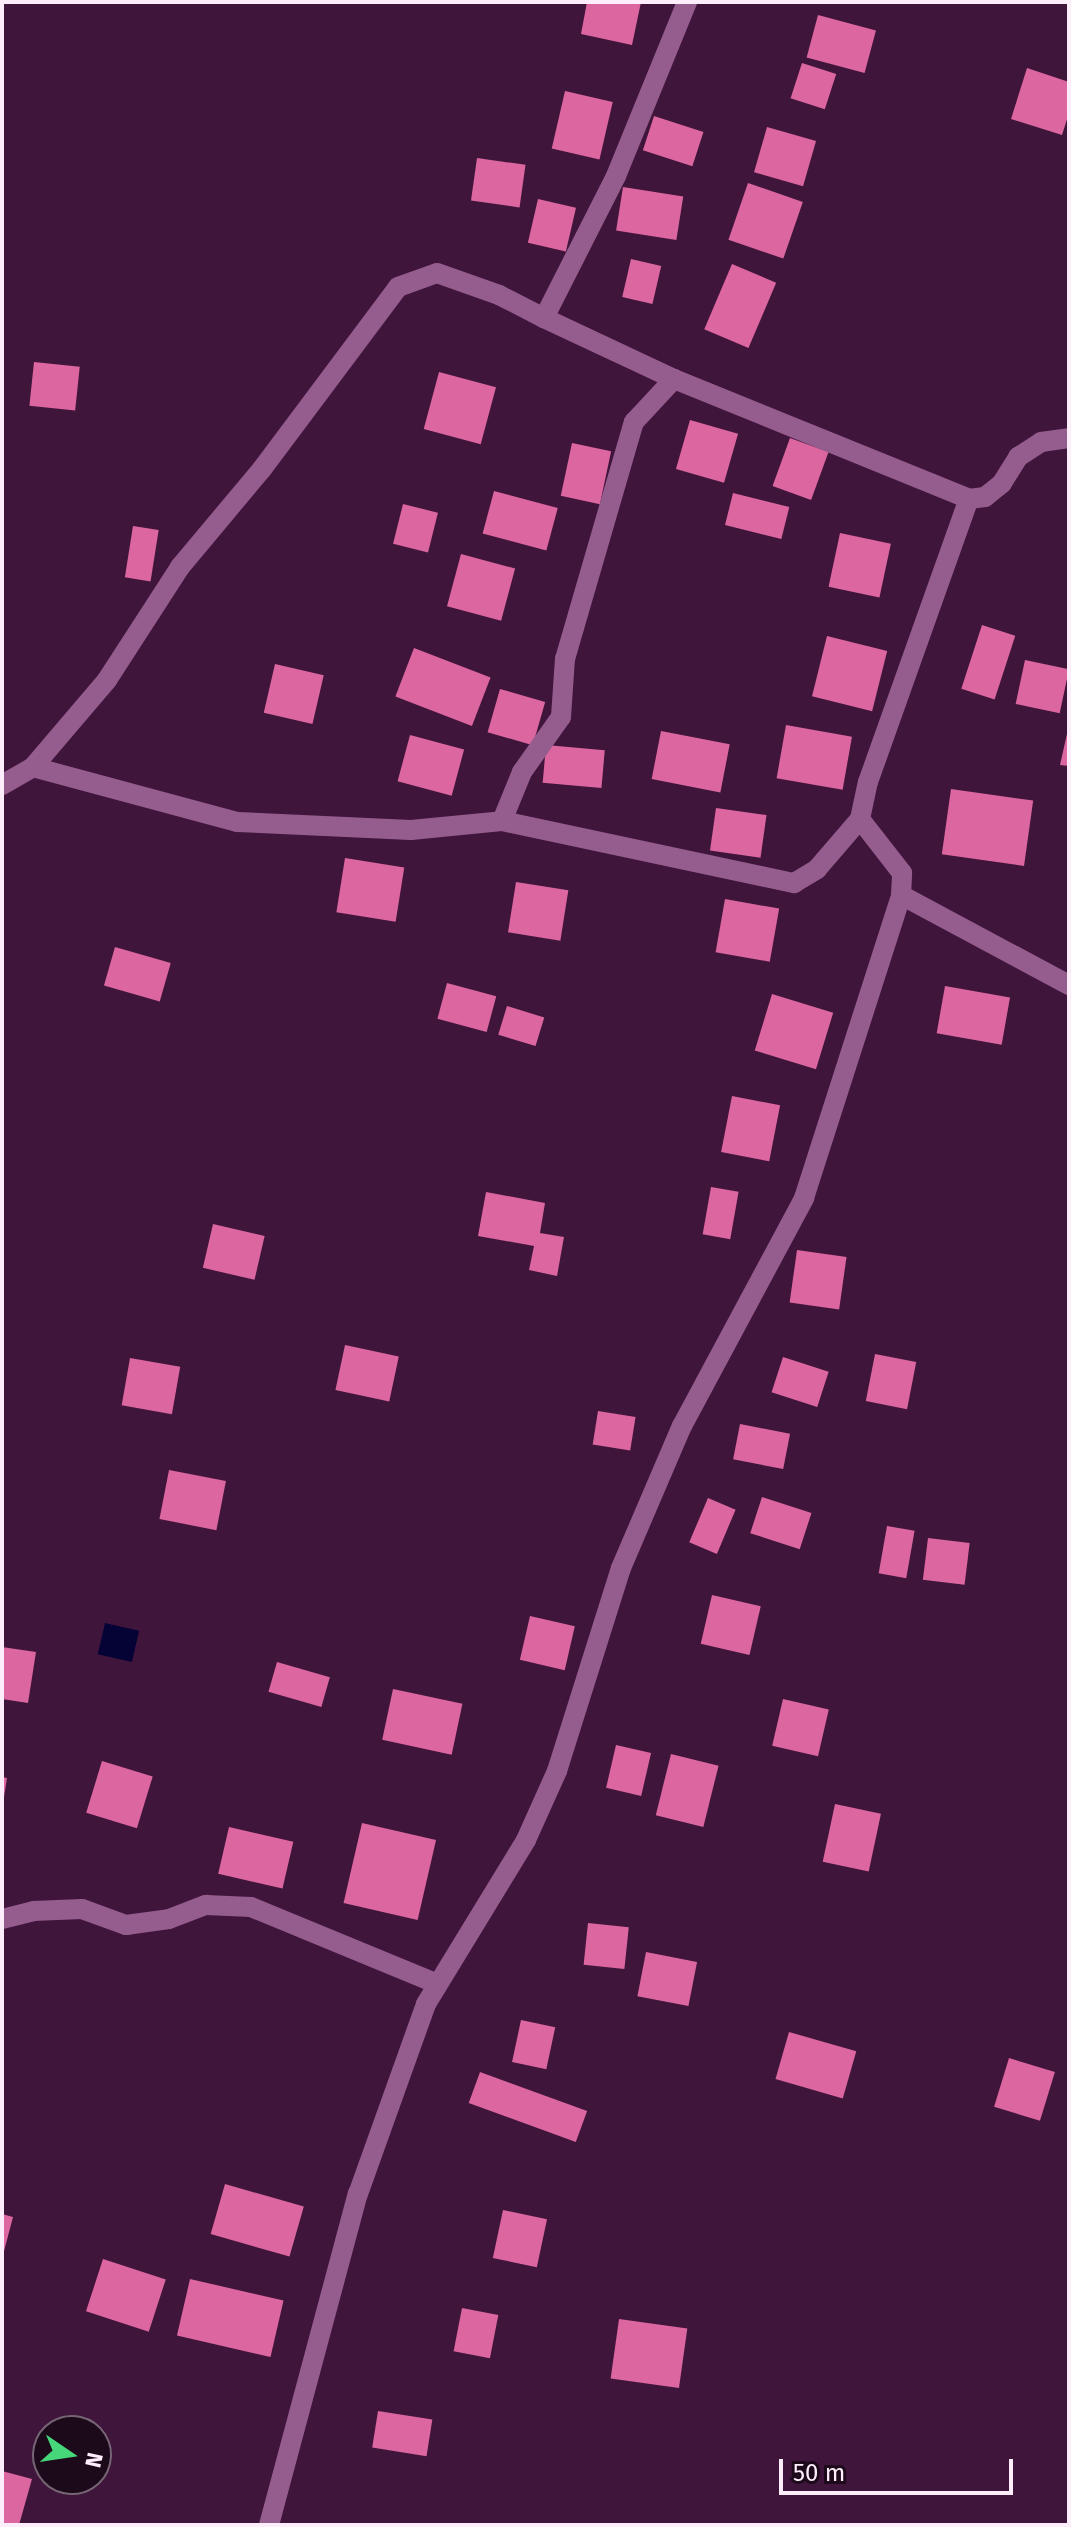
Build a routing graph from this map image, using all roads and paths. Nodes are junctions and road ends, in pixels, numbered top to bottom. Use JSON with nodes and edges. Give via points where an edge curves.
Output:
{"nodes":[{"id":1,"x":687,"y":2,"type":"edge"},
{"id":2,"x":544,"y":318,"type":"junction"},
{"id":3,"x":674,"y":379,"type":"junction"},
{"id":4,"x":1069,"y":438,"type":"edge"},
{"id":5,"x":969,"y":499,"type":"junction"},
{"id":6,"x":33,"y":767,"type":"junction"},
{"id":7,"x":2,"y":785,"type":"edge"},
{"id":8,"x":860,"y":819,"type":"junction"},
{"id":9,"x":502,"y":821,"type":"junction"},
{"id":10,"x":901,"y":895,"type":"junction"},
{"id":11,"x":1069,"y":985,"type":"edge"},
{"id":12,"x":2,"y":1919,"type":"edge"},
{"id":13,"x":438,"y":1984,"type":"junction"},
{"id":14,"x":269,"y":2525,"type":"edge"}],
"edges":[{"from":1,"to":2,"type":"street","via":[[616,176]]},
{"from":2,"to":3,"type":"street"},
{"from":2,"to":6,"type":"street","via":[[437,273],[398,287],[262,469],[180,567],[107,680]]},
{"from":3,"to":5,"type":"street"},
{"from":3,"to":9,"type":"street","via":[[634,422],[565,659],[561,717],[522,772]]},
{"from":4,"to":5,"type":"street","via":[[1041,442],[1018,457],[1002,483],[985,497]]},
{"from":5,"to":8,"type":"street","via":[[868,782]]},
{"from":6,"to":7,"type":"street"},
{"from":6,"to":9,"type":"street","via":[[237,822],[411,830]]},
{"from":8,"to":9,"type":"street","via":[[817,869],[794,883]]},
{"from":8,"to":10,"type":"street","via":[[902,873]]},
{"from":10,"to":11,"type":"street"},
{"from":10,"to":13,"type":"street","via":[[804,1198],[682,1426],[621,1568],[557,1771],[526,1840]]},
{"from":12,"to":13,"type":"street","via":[[33,1911],[82,1909],[126,1925],[169,1919],[206,1905],[251,1907]]},
{"from":13,"to":14,"type":"street","via":[[426,2004],[358,2194]]}]}
